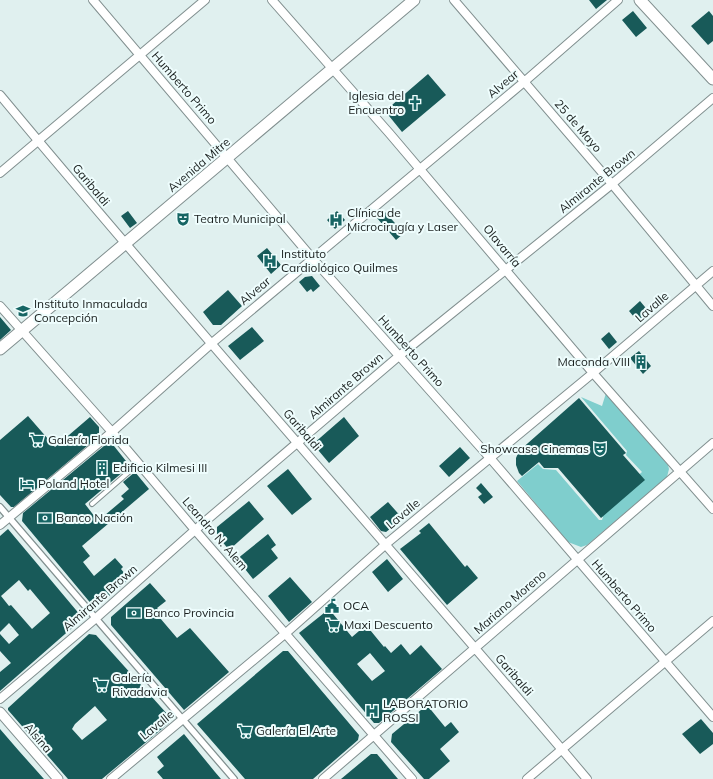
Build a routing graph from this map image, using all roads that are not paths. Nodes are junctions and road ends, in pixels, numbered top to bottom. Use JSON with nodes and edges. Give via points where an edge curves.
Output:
{"nodes":[{"id":1,"x":93,"y":0,"type":"edge"},
{"id":2,"x":205,"y":0,"type":"edge"},
{"id":3,"x":272,"y":0,"type":"edge"},
{"id":4,"x":414,"y":0,"type":"edge"},
{"id":5,"x":454,"y":0,"type":"edge"},
{"id":6,"x":618,"y":0,"type":"edge"},
{"id":7,"x":640,"y":0,"type":"edge"},
{"id":8,"x":140,"y":56,"type":"junction"},
{"id":9,"x":333,"y":70,"type":"junction"},
{"id":10,"x":713,"y":79,"type":"edge"},
{"id":11,"x":524,"y":82,"type":"junction"},
{"id":12,"x":0,"y":95,"type":"edge"},
{"id":13,"x":713,"y":98,"type":"edge"},
{"id":14,"x":38,"y":140,"type":"junction"},
{"id":15,"x":228,"y":158,"type":"junction"},
{"id":16,"x":420,"y":169,"type":"junction"},
{"id":17,"x":0,"y":172,"type":"edge"},
{"id":18,"x":612,"y":184,"type":"junction"},
{"id":19,"x":125,"y":244,"type":"junction"},
{"id":20,"x":313,"y":259,"type":"junction"},
{"id":21,"x":506,"y":269,"type":"junction"},
{"id":22,"x":713,"y":271,"type":"edge"},
{"id":23,"x":695,"y":286,"type":"junction"},
{"id":24,"x":0,"y":306,"type":"edge"},
{"id":25,"x":713,"y":306,"type":"edge"},
{"id":26,"x":22,"y":331,"type":"junction"},
{"id":27,"x":212,"y":343,"type":"junction"},
{"id":28,"x":0,"y":349,"type":"edge"},
{"id":29,"x":399,"y":356,"type":"junction"},
{"id":30,"x":593,"y":373,"type":"junction"},
{"id":31,"x":112,"y":432,"type":"junction"},
{"id":32,"x":298,"y":443,"type":"junction"},
{"id":33,"x":713,"y":443,"type":"edge"},
{"id":34,"x":490,"y":458,"type":"junction"},
{"id":35,"x":139,"y":463,"type":"junction"},
{"id":36,"x":680,"y":471,"type":"junction"},
{"id":37,"x":92,"y":504,"type":"dead end"},
{"id":38,"x":0,"y":507,"type":"edge"},
{"id":39,"x":713,"y":509,"type":"edge"},
{"id":40,"x":9,"y":517,"type":"junction"},
{"id":41,"x":0,"y":525,"type":"edge"},
{"id":42,"x":195,"y":530,"type":"junction"},
{"id":43,"x":386,"y":544,"type":"junction"},
{"id":44,"x":577,"y":560,"type":"junction"},
{"id":45,"x":95,"y":619,"type":"junction"},
{"id":46,"x":713,"y":621,"type":"edge"},
{"id":47,"x":286,"y":633,"type":"junction"},
{"id":48,"x":474,"y":649,"type":"junction"},
{"id":49,"x":664,"y":662,"type":"junction"},
{"id":50,"x":0,"y":700,"type":"edge"},
{"id":51,"x":0,"y":712,"type":"edge"},
{"id":52,"x":713,"y":717,"type":"edge"},
{"id":53,"x":182,"y":720,"type":"junction"},
{"id":54,"x":373,"y":735,"type":"junction"},
{"id":55,"x":562,"y":750,"type":"junction"},
{"id":56,"x":58,"y":779,"type":"edge"},
{"id":57,"x":111,"y":779,"type":"edge"},
{"id":58,"x":234,"y":779,"type":"edge"},
{"id":59,"x":323,"y":779,"type":"edge"},
{"id":60,"x":412,"y":779,"type":"edge"},
{"id":61,"x":527,"y":779,"type":"edge"},
{"id":62,"x":587,"y":779,"type":"edge"}],
"edges":[{"from":1,"to":8,"type":"street","name":"Humberto Primo"},
{"from":2,"to":8,"type":"street"},
{"from":3,"to":9,"type":"street","name":"Olavarría"},
{"from":4,"to":9,"type":"main road","name":"Avenida Mitre"},
{"from":5,"to":11,"type":"street","name":"25 de Mayo"},
{"from":6,"to":11,"type":"street","name":"Alvear"},
{"from":7,"to":10,"type":"main road"},
{"from":8,"to":14,"type":"street"},
{"from":8,"to":15,"type":"street","name":"Humberto Primo"},
{"from":9,"to":15,"type":"main road","name":"Avenida Mitre"},
{"from":9,"to":16,"type":"street","name":"Olavarría"},
{"from":11,"to":16,"type":"street","name":"Alvear"},
{"from":11,"to":18,"type":"street","name":"25 de Mayo"},
{"from":12,"to":14,"type":"street","name":"Garibaldi"},
{"from":13,"to":18,"type":"street","name":"Almirante Brown"},
{"from":14,"to":17,"type":"street"},
{"from":14,"to":19,"type":"street","name":"Garibaldi"},
{"from":15,"to":19,"type":"main road","name":"Avenida Mitre"},
{"from":15,"to":20,"type":"street","name":"Humberto Primo"},
{"from":16,"to":20,"type":"street","name":"Alvear"},
{"from":16,"to":21,"type":"street","name":"Olavarría"},
{"from":18,"to":21,"type":"street","name":"Almirante Brown"},
{"from":18,"to":23,"type":"street","name":"25 de Mayo"},
{"from":19,"to":26,"type":"main road","name":"Avenida Mitre"},
{"from":19,"to":27,"type":"street","name":"Garibaldi"},
{"from":20,"to":27,"type":"street","name":"Alvear"},
{"from":20,"to":29,"type":"street","name":"Humberto Primo"},
{"from":21,"to":29,"type":"street","name":"Almirante Brown"},
{"from":21,"to":30,"type":"street","name":"Olavarría"},
{"from":22,"to":23,"type":"street","name":"Lavalle"},
{"from":23,"to":25,"type":"street","name":"25 de Mayo"},
{"from":23,"to":30,"type":"street","name":"Lavalle"},
{"from":24,"to":26,"type":"street","name":"Leandro N. Alem"},
{"from":26,"to":28,"type":"main road","name":"Avenida Mitre"},
{"from":26,"to":31,"type":"street","name":"Leandro N. Alem"},
{"from":27,"to":31,"type":"street","name":"Alvear"},
{"from":27,"to":32,"type":"street","name":"Garibaldi"},
{"from":29,"to":32,"type":"street","name":"Almirante Brown"},
{"from":29,"to":34,"type":"street","name":"Humberto Primo"},
{"from":30,"to":34,"type":"street","name":"Lavalle"},
{"from":30,"to":36,"type":"street","name":"Olavarría"},
{"from":31,"to":35,"type":"street","name":"Leandro N. Alem"},
{"from":31,"to":40,"type":"street","name":"Alvear"},
{"from":32,"to":42,"type":"street","name":"Almirante Brown"},
{"from":32,"to":43,"type":"street","name":"Garibaldi"},
{"from":33,"to":36,"type":"street","name":"Mariano Moreno"},
{"from":34,"to":43,"type":"street","name":"Lavalle"},
{"from":34,"to":44,"type":"street","name":"Humberto Primo"},
{"from":35,"to":37,"type":"lane"},
{"from":35,"to":42,"type":"street","name":"Leandro N. Alem"},
{"from":36,"to":39,"type":"street","name":"Olavarría"},
{"from":36,"to":44,"type":"street","name":"Mariano Moreno"},
{"from":38,"to":40,"type":"street"},
{"from":40,"to":41,"type":"street","name":"Alvear"},
{"from":40,"to":45,"type":"street"},
{"from":42,"to":45,"type":"street","name":"Almirante Brown"},
{"from":42,"to":47,"type":"street","name":"Leandro N. Alem"},
{"from":43,"to":47,"type":"street","name":"Lavalle"},
{"from":43,"to":48,"type":"street","name":"Garibaldi"},
{"from":44,"to":48,"type":"street","name":"Mariano Moreno"},
{"from":44,"to":49,"type":"street","name":"Humberto Primo"},
{"from":45,"to":50,"type":"street","name":"Almirante Brown"},
{"from":45,"to":53,"type":"street"},
{"from":46,"to":49,"type":"street"},
{"from":47,"to":53,"type":"street","name":"Lavalle"},
{"from":47,"to":54,"type":"street","name":"Leandro N. Alem"},
{"from":48,"to":54,"type":"street","name":"Mariano Moreno"},
{"from":48,"to":55,"type":"street","name":"Garibaldi"},
{"from":49,"to":52,"type":"street","name":"Humberto Primo"},
{"from":49,"to":55,"type":"street"},
{"from":51,"to":56,"type":"street","name":"Alsina"},
{"from":53,"to":57,"type":"street","name":"Lavalle"},
{"from":53,"to":58,"type":"street"},
{"from":54,"to":59,"type":"street","name":"Mariano Moreno"},
{"from":54,"to":60,"type":"street","name":"Leandro N. Alem"},
{"from":55,"to":61,"type":"street"},
{"from":55,"to":62,"type":"street","name":"Garibaldi"}]}
